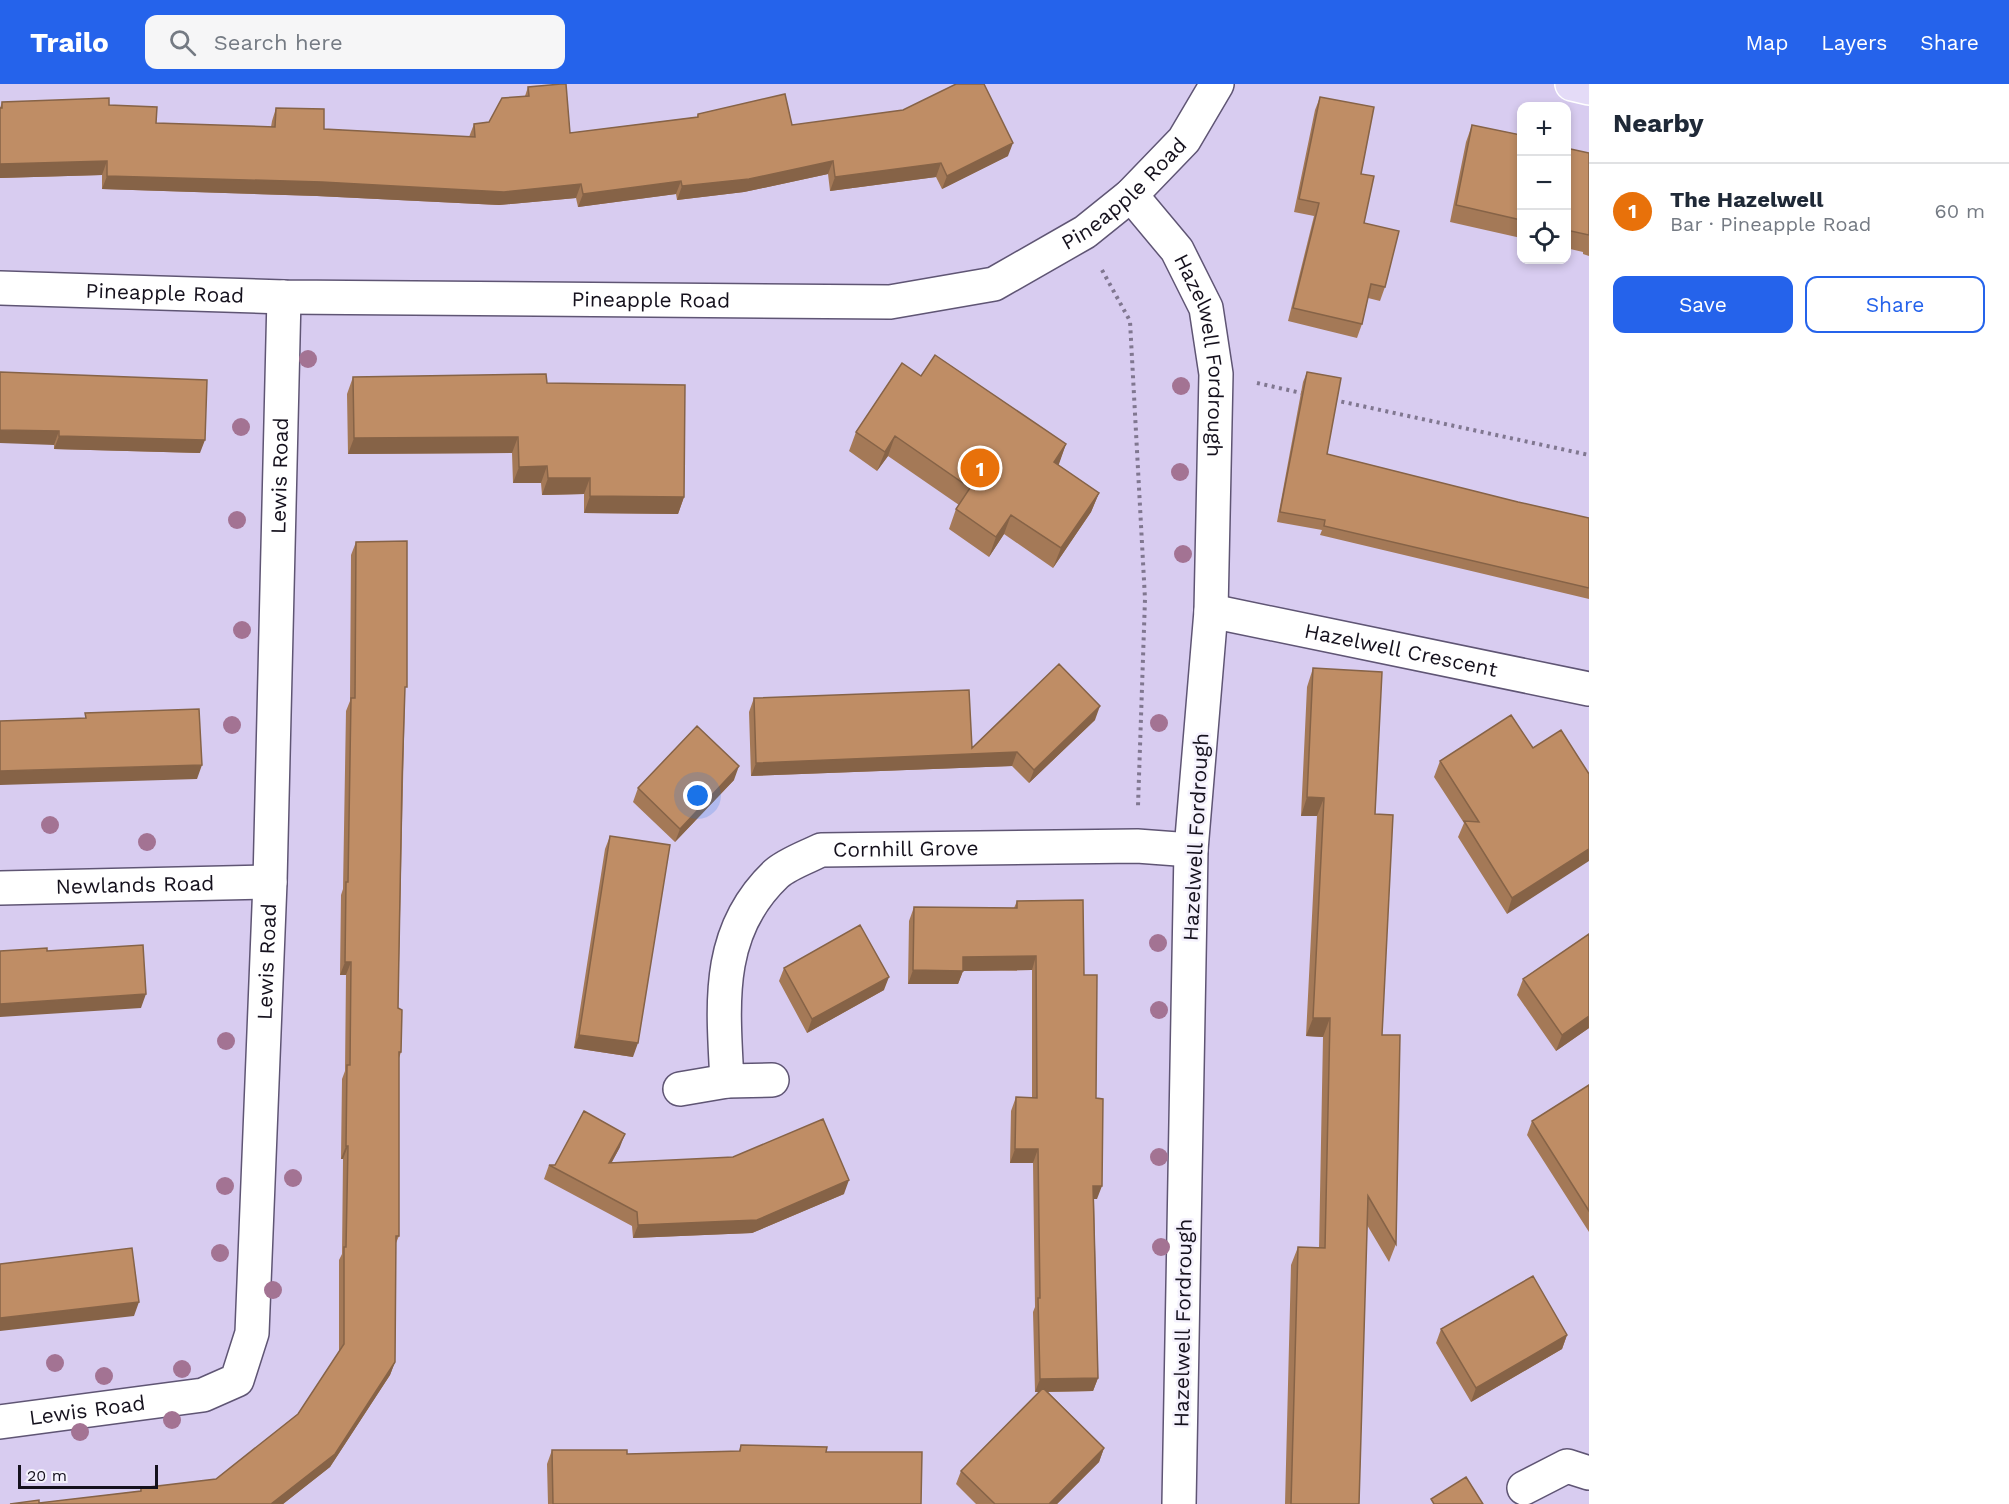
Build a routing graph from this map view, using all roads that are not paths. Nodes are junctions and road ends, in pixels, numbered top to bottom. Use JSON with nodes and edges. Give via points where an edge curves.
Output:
{"nodes":[{"id":1,"x":1217,"y":84,"type":"edge"},
{"id":2,"x":1572,"y":84,"type":"edge"},
{"id":3,"x":1589,"y":88,"type":"edge"},
{"id":4,"x":1131,"y":195,"type":"junction"},
{"id":5,"x":0,"y":288,"type":"edge"},
{"id":6,"x":284,"y":297,"type":"junction"},
{"id":7,"x":1211,"y":611,"type":"junction"},
{"id":8,"x":1589,"y":689,"type":"edge"},
{"id":9,"x":1191,"y":850,"type":"junction"},
{"id":10,"x":270,"y":882,"type":"junction"},
{"id":11,"x":0,"y":888,"type":"edge"},
{"id":12,"x":772,"y":1080,"type":"dead end"},
{"id":13,"x":727,"y":1081,"type":"junction"},
{"id":14,"x":680,"y":1089,"type":"dead end"},
{"id":15,"x":0,"y":1422,"type":"edge"},
{"id":16,"x":1589,"y":1473,"type":"edge"},
{"id":17,"x":1524,"y":1488,"type":"dead end"},
{"id":18,"x":1179,"y":1504,"type":"edge"}],
"edges":[{"from":1,"to":4,"type":"street","name":"Pineapple Road","via":[[1184,140]]},
{"from":2,"to":3,"type":"main road"},
{"from":4,"to":6,"type":"street","name":"Pineapple Road","via":[[1085,232],[994,284],[890,302]]},
{"from":4,"to":7,"type":"street","name":"Hazelwell Fordrough","via":[[1177,250],[1206,308],[1216,374]]},
{"from":5,"to":6,"type":"street","name":"Pineapple Road"},
{"from":6,"to":10,"type":"street","name":"Lewis Road"},
{"from":7,"to":8,"type":"street","name":"Hazelwell Crescent"},
{"from":7,"to":9,"type":"street","name":"Hazelwell Fordrough"},
{"from":9,"to":13,"type":"street","name":"Cornhill Grove","via":[[1137,846],[821,850],[778,873],[747,908],[730,949],[723,1005]]},
{"from":9,"to":18,"type":"street","name":"Hazelwell Fordrough"},
{"from":10,"to":11,"type":"street","name":"Newlands Road"},
{"from":10,"to":15,"type":"street","name":"Lewis Road","via":[[252,1333],[237,1380],[203,1395]]},
{"from":12,"to":13,"type":"street"},
{"from":13,"to":14,"type":"street"},
{"from":16,"to":17,"type":"street","via":[[1567,1466]]}]}
